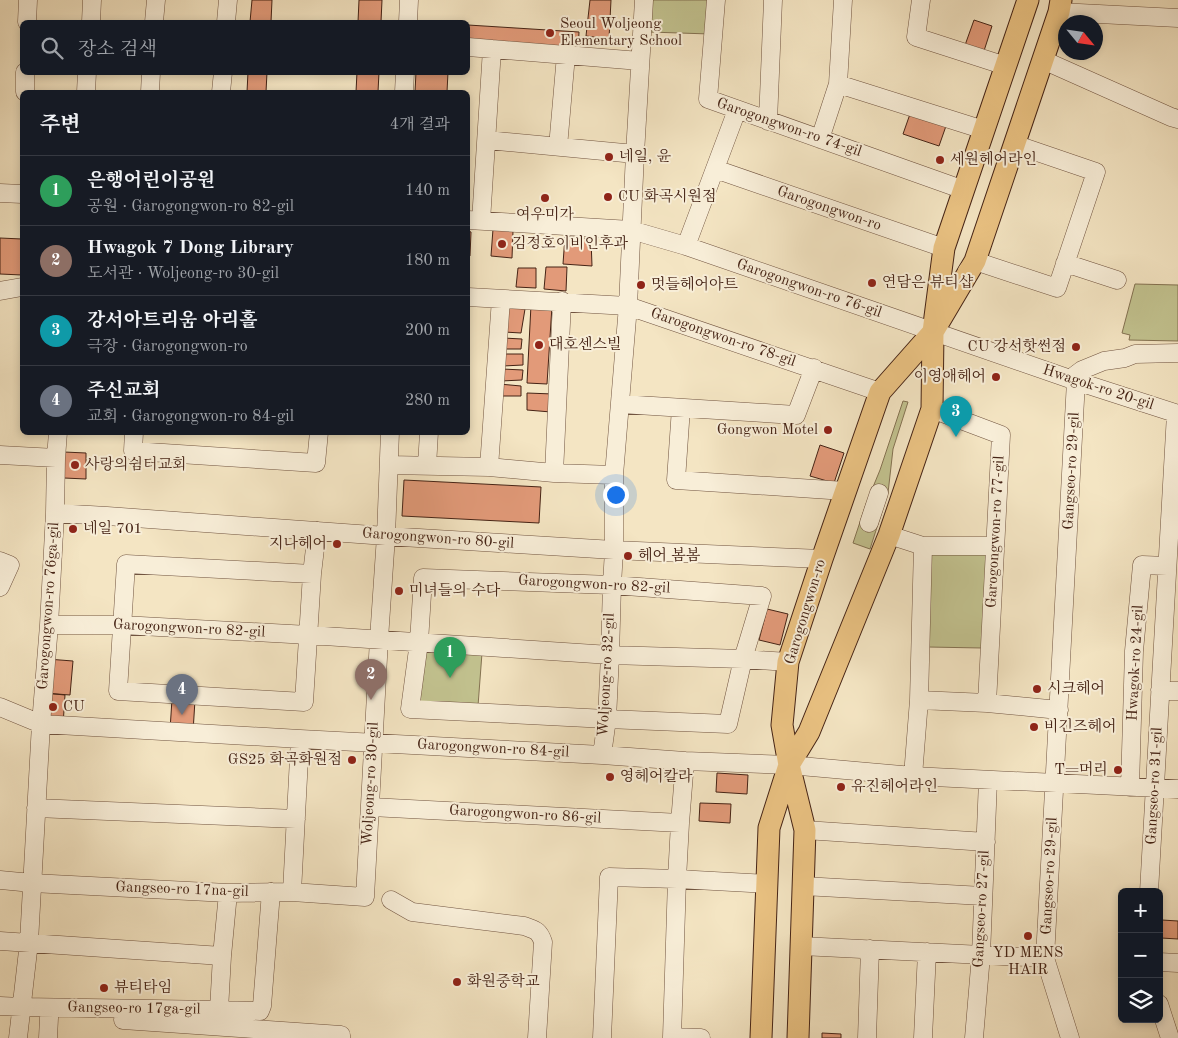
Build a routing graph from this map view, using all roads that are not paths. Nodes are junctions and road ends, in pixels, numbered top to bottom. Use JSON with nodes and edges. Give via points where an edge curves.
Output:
{"nodes":[{"id":1,"x":28,"y":0,"type":"edge"},
{"id":2,"x":92,"y":0,"type":"edge"},
{"id":3,"x":156,"y":0,"type":"edge"},
{"id":4,"x":228,"y":0,"type":"edge"},
{"id":5,"x":409,"y":0,"type":"edge"},
{"id":6,"x":644,"y":0,"type":"edge"},
{"id":7,"x":716,"y":0,"type":"edge"},
{"id":8,"x":773,"y":0,"type":"edge"},
{"id":9,"x":843,"y":0,"type":"edge"},
{"id":10,"x":921,"y":0,"type":"edge"},
{"id":11,"x":1028,"y":0,"type":"edge"},
{"id":12,"x":1060,"y":4,"type":"edge"},
{"id":13,"x":1178,"y":18,"type":"edge"},
{"id":14,"x":27,"y":20,"type":"edge"},
{"id":15,"x":91,"y":20,"type":"edge"},
{"id":16,"x":154,"y":20,"type":"edge"},
{"id":17,"x":226,"y":20,"type":"edge"},
{"id":18,"x":408,"y":20,"type":"edge"},
{"id":19,"x":470,"y":47,"type":"edge"},
{"id":20,"x":492,"y":49,"type":"junction"},
{"id":21,"x":566,"y":55,"type":"junction"},
{"id":22,"x":1043,"y":60,"type":"junction"},
{"id":23,"x":640,"y":61,"type":"junction"},
{"id":24,"x":1006,"y":66,"type":"junction"},
{"id":25,"x":26,"y":75,"type":"edge"},
{"id":26,"x":87,"y":75,"type":"edge"},
{"id":27,"x":151,"y":75,"type":"edge"},
{"id":28,"x":223,"y":75,"type":"edge"},
{"id":29,"x":405,"y":75,"type":"edge"},
{"id":30,"x":838,"y":84,"type":"junction"},
{"id":31,"x":25,"y":90,"type":"edge"},
{"id":32,"x":86,"y":90,"type":"edge"},
{"id":33,"x":150,"y":90,"type":"edge"},
{"id":34,"x":221,"y":90,"type":"edge"},
{"id":35,"x":404,"y":90,"type":"edge"},
{"id":36,"x":737,"y":110,"type":"junction"},
{"id":37,"x":1178,"y":119,"type":"edge"},
{"id":38,"x":768,"y":120,"type":"junction"},
{"id":39,"x":984,"y":130,"type":"junction"},
{"id":40,"x":820,"y":139,"type":"junction"},
{"id":41,"x":487,"y":140,"type":"junction"},
{"id":42,"x":1014,"y":144,"type":"junction"},
{"id":43,"x":558,"y":147,"type":"junction"},
{"id":44,"x":635,"y":154,"type":"junction"},
{"id":45,"x":715,"y":169,"type":"junction"},
{"id":46,"x":964,"y":190,"type":"junction"},
{"id":47,"x":0,"y":192,"type":"edge"},
{"id":48,"x":20,"y":194,"type":"edge"},
{"id":49,"x":474,"y":220,"type":"edge"},
{"id":50,"x":631,"y":230,"type":"junction"},
{"id":51,"x":686,"y":246,"type":"junction"},
{"id":52,"x":944,"y":248,"type":"junction"},
{"id":53,"x":975,"y":261,"type":"junction"},
{"id":54,"x":1065,"y":263,"type":"junction"},
{"id":55,"x":1117,"y":280,"type":"dead end"},
{"id":56,"x":20,"y":287,"type":"edge"},
{"id":57,"x":0,"y":290,"type":"edge"},
{"id":58,"x":470,"y":297,"type":"edge"},
{"id":59,"x":501,"y":300,"type":"junction"},
{"id":60,"x":562,"y":302,"type":"junction"},
{"id":61,"x":628,"y":306,"type":"junction"},
{"id":62,"x":933,"y":332,"type":"junction"},
{"id":63,"x":1178,"y":353,"type":"edge"},
{"id":64,"x":814,"y":368,"type":"junction"},
{"id":65,"x":1073,"y":380,"type":"junction"},
{"id":66,"x":880,"y":392,"type":"junction"},
{"id":67,"x":621,"y":404,"type":"junction"},
{"id":68,"x":681,"y":408,"type":"junction"},
{"id":69,"x":932,"y":410,"type":"junction"},
{"id":70,"x":1177,"y":414,"type":"edge"},
{"id":71,"x":58,"y":435,"type":"edge"},
{"id":72,"x":134,"y":435,"type":"edge"},
{"id":73,"x":319,"y":435,"type":"edge"},
{"id":74,"x":390,"y":435,"type":"edge"},
{"id":75,"x":429,"y":435,"type":"edge"},
{"id":76,"x":0,"y":455,"type":"edge"},
{"id":77,"x":56,"y":458,"type":"junction"},
{"id":78,"x":389,"y":465,"type":"junction"},
{"id":79,"x":427,"y":466,"type":"junction"},
{"id":80,"x":489,"y":467,"type":"junction"},
{"id":81,"x":1175,"y":471,"type":"edge"},
{"id":82,"x":554,"y":474,"type":"junction"},
{"id":83,"x":614,"y":475,"type":"junction"},
{"id":84,"x":845,"y":492,"type":"junction"},
{"id":85,"x":880,"y":493,"type":"dead end"},
{"id":86,"x":55,"y":513,"type":"junction"},
{"id":87,"x":1174,"y":513,"type":"edge"},
{"id":88,"x":874,"y":526,"type":"junction"},
{"id":89,"x":317,"y":532,"type":"junction"},
{"id":90,"x":386,"y":536,"type":"junction"},
{"id":91,"x":923,"y":546,"type":"junction"},
{"id":92,"x":995,"y":546,"type":"junction"},
{"id":93,"x":614,"y":550,"type":"junction"},
{"id":94,"x":1171,"y":557,"type":"edge"},
{"id":95,"x":822,"y":559,"type":"junction"},
{"id":96,"x":0,"y":560,"type":"edge"},
{"id":97,"x":312,"y":574,"type":"junction"},
{"id":98,"x":612,"y":585,"type":"junction"},
{"id":99,"x":0,"y":587,"type":"edge"},
{"id":100,"x":1172,"y":590,"type":"edge"},
{"id":101,"x":122,"y":624,"type":"junction"},
{"id":102,"x":49,"y":625,"type":"junction"},
{"id":103,"x":309,"y":635,"type":"junction"},
{"id":104,"x":379,"y":639,"type":"junction"},
{"id":105,"x":419,"y":642,"type":"junction"},
{"id":106,"x":610,"y":655,"type":"junction"},
{"id":107,"x":743,"y":659,"type":"junction"},
{"id":108,"x":788,"y":662,"type":"junction"},
{"id":109,"x":1160,"y":690,"type":"junction"},
{"id":110,"x":1178,"y":691,"type":"edge"},
{"id":111,"x":919,"y":700,"type":"junction"},
{"id":112,"x":987,"y":703,"type":"junction"},
{"id":113,"x":0,"y":707,"type":"edge"},
{"id":114,"x":1059,"y":710,"type":"junction"},
{"id":115,"x":607,"y":719,"type":"junction"},
{"id":116,"x":41,"y":724,"type":"junction"},
{"id":117,"x":300,"y":739,"type":"junction"},
{"id":118,"x":373,"y":743,"type":"junction"},
{"id":119,"x":602,"y":754,"type":"junction"},
{"id":120,"x":685,"y":761,"type":"junction"},
{"id":121,"x":789,"y":765,"type":"junction"},
{"id":122,"x":913,"y":776,"type":"junction"},
{"id":123,"x":988,"y":780,"type":"junction"},
{"id":124,"x":1056,"y":783,"type":"junction"},
{"id":125,"x":1130,"y":786,"type":"junction"},
{"id":126,"x":1154,"y":788,"type":"junction"},
{"id":127,"x":1178,"y":789,"type":"edge"},
{"id":128,"x":371,"y":807,"type":"junction"},
{"id":129,"x":36,"y":808,"type":"junction"},
{"id":130,"x":296,"y":819,"type":"junction"},
{"id":131,"x":680,"y":823,"type":"junction"},
{"id":132,"x":805,"y":830,"type":"junction"},
{"id":133,"x":986,"y":842,"type":"junction"},
{"id":134,"x":678,"y":879,"type":"junction"},
{"id":135,"x":0,"y":880,"type":"edge"},
{"id":136,"x":32,"y":883,"type":"junction"},
{"id":137,"x":767,"y":884,"type":"junction"},
{"id":138,"x":803,"y":886,"type":"junction"},
{"id":139,"x":1149,"y":888,"type":"edge"},
{"id":140,"x":271,"y":892,"type":"junction"},
{"id":141,"x":292,"y":892,"type":"junction"},
{"id":142,"x":228,"y":893,"type":"junction"},
{"id":143,"x":983,"y":896,"type":"junction"},
{"id":144,"x":365,"y":897,"type":"joint"},
{"id":145,"x":391,"y":900,"type":"dead end"},
{"id":146,"x":0,"y":941,"type":"edge"},
{"id":147,"x":29,"y":942,"type":"junction"},
{"id":148,"x":801,"y":946,"type":"junction"},
{"id":149,"x":870,"y":949,"type":"junction"},
{"id":150,"x":928,"y":952,"type":"junction"},
{"id":151,"x":981,"y":955,"type":"junction"},
{"id":152,"x":222,"y":956,"type":"junction"},
{"id":153,"x":1045,"y":958,"type":"junction"},
{"id":154,"x":1163,"y":962,"type":"edge"},
{"id":155,"x":1178,"y":962,"type":"edge"},
{"id":156,"x":0,"y":1006,"type":"edge"},
{"id":157,"x":219,"y":1010,"type":"junction"},
{"id":158,"x":21,"y":1012,"type":"junction"},
{"id":159,"x":1163,"y":1016,"type":"edge"},
{"id":160,"x":49,"y":1018,"type":"junction"},
{"id":161,"x":18,"y":1038,"type":"edge"},
{"id":162,"x":48,"y":1038,"type":"edge"},
{"id":163,"x":341,"y":1038,"type":"edge"},
{"id":164,"x":537,"y":1038,"type":"edge"},
{"id":165,"x":602,"y":1038,"type":"edge"},
{"id":166,"x":700,"y":1038,"type":"edge"},
{"id":167,"x":761,"y":1038,"type":"edge"},
{"id":168,"x":798,"y":1038,"type":"edge"},
{"id":169,"x":867,"y":1038,"type":"edge"},
{"id":170,"x":923,"y":1038,"type":"edge"},
{"id":171,"x":974,"y":1038,"type":"edge"},
{"id":172,"x":1070,"y":1038,"type":"edge"},
{"id":173,"x":1170,"y":1038,"type":"edge"}],
"edges":[{"from":1,"to":14,"type":"street"},
{"from":2,"to":15,"type":"street"},
{"from":3,"to":16,"type":"street"},
{"from":4,"to":17,"type":"street"},
{"from":5,"to":18,"type":"street"},
{"from":6,"to":23,"type":"street","name":"Woljeong-ro 32-gil"},
{"from":7,"to":36,"type":"street","name":"Garogongwon-ro 74-gil","via":[[708,99]]},
{"from":8,"to":38,"type":"street"},
{"from":9,"to":30,"type":"street"},
{"from":10,"to":24,"type":"street","via":[[916,37]]},
{"from":11,"to":24,"type":"main road","name":"Garogongwon-ro"},
{"from":12,"to":13,"type":"street"},
{"from":12,"to":22,"type":"main road","name":"Garogongwon-ro"},
{"from":19,"to":20,"type":"street"},
{"from":20,"to":21,"type":"street"},
{"from":20,"to":41,"type":"street","name":"Garogongwon-ro 76-gil"},
{"from":21,"to":23,"type":"street"},
{"from":21,"to":43,"type":"street"},
{"from":22,"to":37,"type":"street"},
{"from":22,"to":42,"type":"main road","name":"Garogongwon-ro"},
{"from":23,"to":44,"type":"street","name":"Woljeong-ro 32-gil"},
{"from":24,"to":39,"type":"main road","name":"Garogongwon-ro"},
{"from":25,"to":31,"type":"street"},
{"from":26,"to":32,"type":"street"},
{"from":27,"to":33,"type":"street"},
{"from":28,"to":34,"type":"street"},
{"from":29,"to":35,"type":"street"},
{"from":30,"to":39,"type":"street"},
{"from":30,"to":40,"type":"street"},
{"from":36,"to":38,"type":"street","name":"Garogongwon-ro 74-gil"},
{"from":36,"to":45,"type":"street"},
{"from":38,"to":40,"type":"street","name":"Garogongwon-ro 74-gil"},
{"from":39,"to":46,"type":"main road","name":"Garogongwon-ro"},
{"from":40,"to":46,"type":"street","name":"Garogongwon-ro 74-gil"},
{"from":41,"to":43,"type":"street"},
{"from":41,"to":49,"type":"street","name":"Garogongwon-ro 76-gil"},
{"from":42,"to":53,"type":"main road","name":"Garogongwon-ro"},
{"from":42,"to":54,"type":"street","via":[[1096,172]]},
{"from":43,"to":44,"type":"street"},
{"from":44,"to":50,"type":"street","name":"Woljeong-ro 32-gil"},
{"from":45,"to":51,"type":"street"},
{"from":45,"to":52,"type":"street","name":"Garogongwon-ro"},
{"from":46,"to":52,"type":"main road","name":"Garogongwon-ro"},
{"from":47,"to":48,"type":"street"},
{"from":49,"to":50,"type":"street","name":"Garogongwon-ro 76-gil"},
{"from":50,"to":51,"type":"street","name":"Garogongwon-ro 76-gil"},
{"from":50,"to":61,"type":"street","name":"Woljeong-ro 32-gil"},
{"from":51,"to":62,"type":"street","name":"Garogongwon-ro 76-gil"},
{"from":52,"to":53,"type":"street","via":[[943,272],[949,283],[957,283]]},
{"from":52,"to":62,"type":"main road","name":"Garogongwon-ro"},
{"from":53,"to":54,"type":"street","via":[[1057,288]]},
{"from":53,"to":62,"type":"main road","name":"Garogongwon-ro"},
{"from":54,"to":55,"type":"street"},
{"from":56,"to":57,"type":"street"},
{"from":58,"to":59,"type":"street","name":"Garogongwon-ro 78-gil"},
{"from":59,"to":60,"type":"street","name":"Garogongwon-ro 78-gil"},
{"from":59,"to":80,"type":"street"},
{"from":60,"to":61,"type":"street","name":"Garogongwon-ro 78-gil"},
{"from":60,"to":82,"type":"street"},
{"from":61,"to":64,"type":"street","name":"Garogongwon-ro 78-gil"},
{"from":61,"to":67,"type":"street","name":"Woljeong-ro 32-gil"},
{"from":62,"to":65,"type":"street","name":"Hwagok-ro 20-gil"},
{"from":62,"to":66,"type":"main road","name":"Garogongwon-ro"},
{"from":62,"to":69,"type":"main road","name":"Garogongwon-ro"},
{"from":63,"to":65,"type":"street","via":[[1135,354],[1104,361],[1082,370]]},
{"from":64,"to":66,"type":"street","name":"Garogongwon-ro 78-gil"},
{"from":64,"to":68,"type":"street","via":[[796,415]]},
{"from":65,"to":70,"type":"street","name":"Hwagok-ro 20-gil"},
{"from":65,"to":114,"type":"street","name":"Gangseo-ro 29-gil"},
{"from":66,"to":84,"type":"main road","name":"Garogongwon-ro"},
{"from":67,"to":68,"type":"street"},
{"from":67,"to":83,"type":"street","name":"Woljeong-ro 32-gil"},
{"from":68,"to":84,"type":"street","via":[[676,480]]},
{"from":69,"to":88,"type":"main road","name":"Garogongwon-ro"},
{"from":69,"to":92,"type":"street","name":"Garogongwon-ro 77-gil","via":[[1001,435]]},
{"from":70,"to":81,"type":"street","name":"Gangseo-ro 31-gil"},
{"from":71,"to":77,"type":"street","name":"Garogongwon-ro 76ga-gil"},
{"from":72,"to":73,"type":"street","via":[[134,450],[316,463]]},
{"from":74,"to":78,"type":"street","name":"Woljeong-ro 30-gil"},
{"from":75,"to":79,"type":"street"},
{"from":76,"to":77,"type":"street"},
{"from":77,"to":86,"type":"street","name":"Garogongwon-ro 76ga-gil"},
{"from":78,"to":79,"type":"street"},
{"from":78,"to":90,"type":"street","name":"Woljeong-ro 30-gil"},
{"from":79,"to":80,"type":"street"},
{"from":80,"to":82,"type":"street"},
{"from":81,"to":87,"type":"street","name":"Gangseo-ro 31-gil"},
{"from":82,"to":83,"type":"street"},
{"from":83,"to":93,"type":"street","name":"Woljeong-ro 32-gil"},
{"from":84,"to":95,"type":"main road","name":"Garogongwon-ro"},
{"from":85,"to":88,"type":"street"},
{"from":86,"to":89,"type":"street","name":"Garogongwon-ro 80-gil"},
{"from":86,"to":102,"type":"street","name":"Garogongwon-ro 76ga-gil"},
{"from":87,"to":94,"type":"street","name":"Gangseo-ro 31-gil"},
{"from":88,"to":91,"type":"street"},
{"from":88,"to":121,"type":"main road","name":"Garogongwon-ro","via":[[808,732]]},
{"from":89,"to":90,"type":"street","name":"Garogongwon-ro 80-gil"},
{"from":89,"to":97,"type":"street"},
{"from":90,"to":93,"type":"street","name":"Garogongwon-ro 80-gil"},
{"from":90,"to":104,"type":"street","name":"Woljeong-ro 30-gil"},
{"from":91,"to":92,"type":"street"},
{"from":91,"to":111,"type":"street"},
{"from":92,"to":112,"type":"street","name":"Garogongwon-ro 77-gil"},
{"from":93,"to":95,"type":"street","name":"Garogongwon-ro 80-gil"},
{"from":93,"to":98,"type":"street","name":"Woljeong-ro 32-gil"},
{"from":94,"to":100,"type":"street","name":"Gangseo-ro 31-gil"},
{"from":94,"to":125,"type":"street","name":"Hwagok-ro 24-gil","via":[[1142,566],[1134,651]]},
{"from":95,"to":108,"type":"main road","name":"Garogongwon-ro"},
{"from":96,"to":99,"type":"street","via":[[10,565]]},
{"from":97,"to":101,"type":"street","via":[[126,564]]},
{"from":97,"to":103,"type":"street"},
{"from":98,"to":105,"type":"street","name":"Garogongwon-ro 82-gil","via":[[423,578]]},
{"from":98,"to":106,"type":"street","name":"Woljeong-ro 32-gil"},
{"from":98,"to":107,"type":"street","name":"Garogongwon-ro 82-gil","via":[[762,596]]},
{"from":100,"to":109,"type":"street","name":"Gangseo-ro 31-gil"},
{"from":101,"to":102,"type":"street","name":"Garogongwon-ro 82-gil"},
{"from":101,"to":103,"type":"street","name":"Garogongwon-ro 82-gil"},
{"from":101,"to":103,"type":"street","via":[[118,691],[304,702]]},
{"from":102,"to":116,"type":"street","name":"Garogongwon-ro 76ga-gil"},
{"from":103,"to":104,"type":"street","name":"Garogongwon-ro 82-gil"},
{"from":104,"to":105,"type":"street","name":"Garogongwon-ro 82-gil"},
{"from":104,"to":118,"type":"street","name":"Woljeong-ro 30-gil"},
{"from":105,"to":106,"type":"street","name":"Garogongwon-ro 82-gil"},
{"from":105,"to":115,"type":"street","name":"Garogongwon-ro 82-gil","via":[[410,709]]},
{"from":106,"to":107,"type":"street","name":"Garogongwon-ro 82-gil"},
{"from":106,"to":115,"type":"street","name":"Woljeong-ro 32-gil"},
{"from":107,"to":108,"type":"street","name":"Garogongwon-ro 82-gil"},
{"from":107,"to":115,"type":"street","name":"Garogongwon-ro 82-gil","via":[[728,724]]},
{"from":108,"to":121,"type":"main road","name":"Garogongwon-ro","via":[[782,725]]},
{"from":109,"to":110,"type":"street"},
{"from":109,"to":126,"type":"street","name":"Gangseo-ro 31-gil"},
{"from":111,"to":112,"type":"street"},
{"from":111,"to":122,"type":"street"},
{"from":112,"to":114,"type":"street"},
{"from":113,"to":116,"type":"street","name":"Garogongwon-ro 84-gil"},
{"from":114,"to":124,"type":"street","name":"Gangseo-ro 29-gil"},
{"from":115,"to":119,"type":"street","name":"Woljeong-ro 32-gil"},
{"from":116,"to":117,"type":"street","name":"Garogongwon-ro 84-gil"},
{"from":116,"to":129,"type":"street","name":"Garogongwon-ro 76ga-gil"},
{"from":117,"to":118,"type":"street","name":"Garogongwon-ro 84-gil"},
{"from":117,"to":130,"type":"street"},
{"from":118,"to":119,"type":"street","name":"Garogongwon-ro 84-gil"},
{"from":118,"to":128,"type":"street","name":"Woljeong-ro 30-gil"},
{"from":119,"to":120,"type":"street","name":"Garogongwon-ro 84-gil"},
{"from":120,"to":121,"type":"street","name":"Garogongwon-ro 84-gil"},
{"from":120,"to":131,"type":"street"},
{"from":121,"to":122,"type":"street"},
{"from":121,"to":132,"type":"main road","name":"Garogongwon-ro"},
{"from":121,"to":137,"type":"main road","name":"Garogongwon-ro","via":[[769,828]]},
{"from":122,"to":123,"type":"street"},
{"from":123,"to":124,"type":"street"},
{"from":123,"to":133,"type":"street","name":"Gangseo-ro 27-gil"},
{"from":124,"to":125,"type":"street"},
{"from":124,"to":153,"type":"street","name":"Gangseo-ro 29-gil"},
{"from":125,"to":126,"type":"street"},
{"from":126,"to":127,"type":"street"},
{"from":126,"to":139,"type":"street","name":"Gangseo-ro 31-gil"},
{"from":128,"to":131,"type":"street","name":"Garogongwon-ro 86-gil"},
{"from":128,"to":144,"type":"street","name":"Woljeong-ro 30-gil"},
{"from":129,"to":130,"type":"street"},
{"from":129,"to":136,"type":"street","name":"Garogongwon-ro 76ga-gil"},
{"from":130,"to":141,"type":"street"},
{"from":131,"to":134,"type":"street"},
{"from":132,"to":133,"type":"street"},
{"from":132,"to":138,"type":"main road","name":"Garogongwon-ro"},
{"from":133,"to":143,"type":"street","name":"Gangseo-ro 27-gil"},
{"from":134,"to":137,"type":"street"},
{"from":134,"to":165,"type":"street","via":[[609,877]]},
{"from":134,"to":166,"type":"street","via":[[672,1037]]},
{"from":135,"to":136,"type":"street","name":"Gangseo-ro 17na-gil"},
{"from":136,"to":142,"type":"street","name":"Gangseo-ro 17na-gil"},
{"from":136,"to":147,"type":"street","name":"Garogongwon-ro 76ga-gil"},
{"from":137,"to":167,"type":"main road","name":"Garogongwon-ro"},
{"from":138,"to":143,"type":"street"},
{"from":138,"to":148,"type":"main road","name":"Garogongwon-ro"},
{"from":140,"to":141,"type":"street","name":"Gangseo-ro 17na-gil"},
{"from":140,"to":142,"type":"street","name":"Gangseo-ro 17na-gil"},
{"from":140,"to":157,"type":"street","via":[[260,1011]]},
{"from":141,"to":144,"type":"street","name":"Gangseo-ro 17na-gil"},
{"from":142,"to":152,"type":"street","name":"Gangseo-ro 17ga-gil"},
{"from":143,"to":151,"type":"street","name":"Gangseo-ro 27-gil"},
{"from":145,"to":164,"type":"street","via":[[412,912],[524,926],[540,934],[543,942]]},
{"from":146,"to":147,"type":"street"},
{"from":147,"to":152,"type":"street"},
{"from":147,"to":158,"type":"street","name":"Garogongwon-ro 76ga-gil"},
{"from":148,"to":149,"type":"street"},
{"from":148,"to":168,"type":"main road","name":"Garogongwon-ro"},
{"from":149,"to":150,"type":"street"},
{"from":149,"to":169,"type":"street"},
{"from":150,"to":151,"type":"street"},
{"from":150,"to":170,"type":"street"},
{"from":151,"to":153,"type":"street"},
{"from":151,"to":171,"type":"street","name":"Gangseo-ro 27-gil"},
{"from":152,"to":157,"type":"street","name":"Gangseo-ro 17ga-gil"},
{"from":153,"to":172,"type":"street","name":"Gangseo-ro 29-gil"},
{"from":154,"to":155,"type":"street"},
{"from":156,"to":158,"type":"street","name":"Gangseo-ro 17ga-gil"},
{"from":157,"to":158,"type":"street","name":"Gangseo-ro 17ga-gil"},
{"from":158,"to":160,"type":"street"},
{"from":158,"to":161,"type":"street"},
{"from":159,"to":173,"type":"street"},
{"from":160,"to":162,"type":"street"},
{"from":160,"to":163,"type":"street","via":[[139,1020],[341,1035]]}]}
